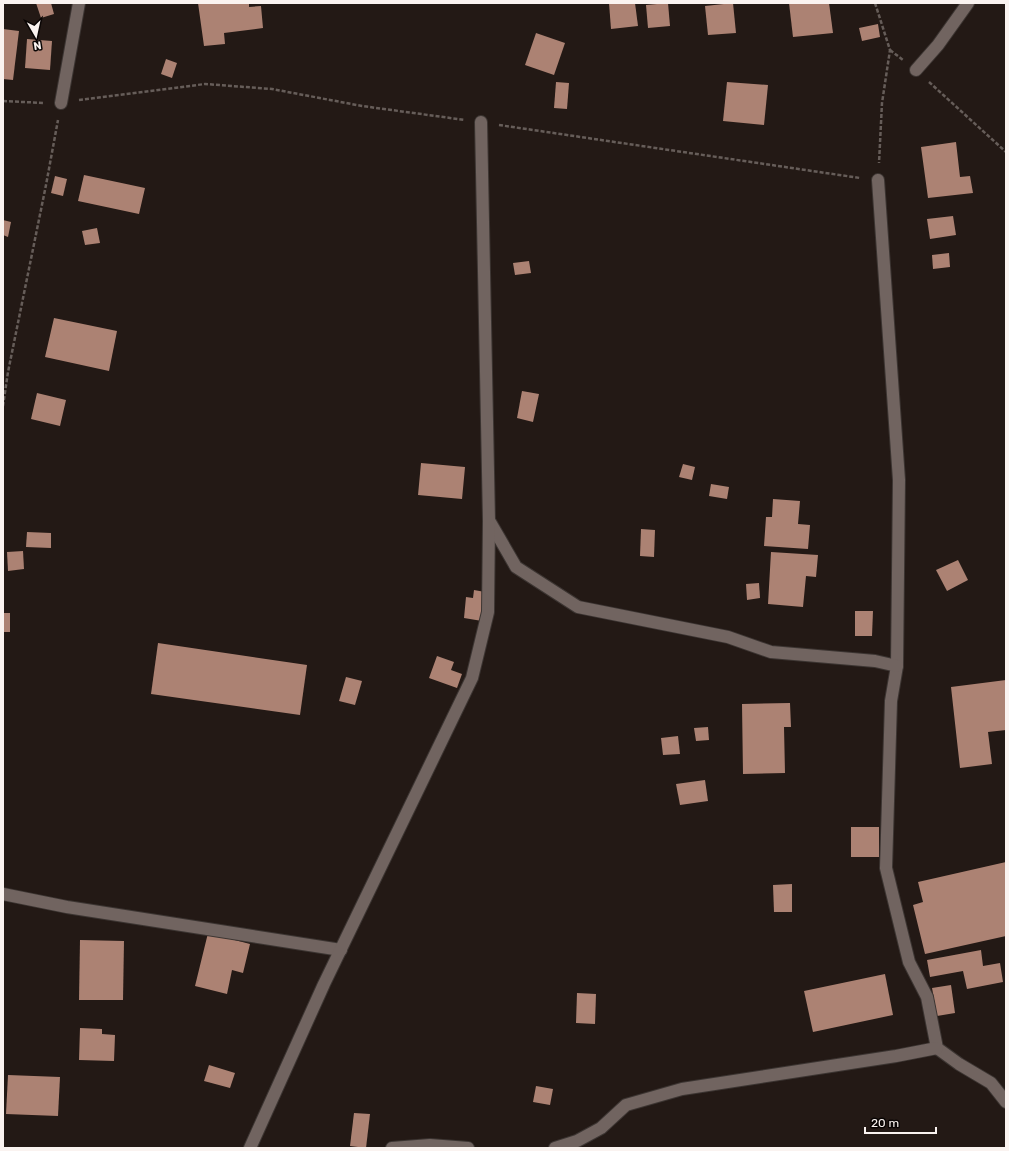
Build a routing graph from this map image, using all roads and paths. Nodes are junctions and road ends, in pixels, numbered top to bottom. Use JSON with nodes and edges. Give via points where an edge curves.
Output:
{"nodes":[{"id":1,"x":79,"y":3,"type":"edge"},
{"id":2,"x":875,"y":3,"type":"edge"},
{"id":3,"x":968,"y":3,"type":"edge"},
{"id":4,"x":890,"y":50,"type":"junction"},
{"id":5,"x":916,"y":70,"type":"junction"},
{"id":6,"x":3,"y":101,"type":"edge"},
{"id":7,"x":61,"y":103,"type":"junction"},
{"id":8,"x":481,"y":122,"type":"junction"},
{"id":9,"x":1006,"y":152,"type":"edge"},
{"id":10,"x":878,"y":180,"type":"junction"},
{"id":11,"x":3,"y":406,"type":"edge"},
{"id":12,"x":489,"y":521,"type":"junction"},
{"id":13,"x":897,"y":666,"type":"junction"},
{"id":14,"x":3,"y":894,"type":"edge"},
{"id":15,"x":341,"y":950,"type":"junction"},
{"id":16,"x":937,"y":1048,"type":"junction"},
{"id":17,"x":1006,"y":1102,"type":"edge"},
{"id":18,"x":250,"y":1148,"type":"edge"},
{"id":19,"x":392,"y":1148,"type":"edge"},
{"id":20,"x":468,"y":1148,"type":"edge"},
{"id":21,"x":555,"y":1148,"type":"edge"}],
"edges":[{"from":1,"to":7,"type":"street"},
{"from":2,"to":4,"type":"path"},
{"from":3,"to":5,"type":"street","via":[[938,45]]},
{"from":4,"to":5,"type":"path"},
{"from":4,"to":10,"type":"path","via":[[882,103]]},
{"from":5,"to":9,"type":"path"},
{"from":6,"to":7,"type":"path"},
{"from":7,"to":8,"type":"path","via":[[205,84],[272,89],[362,106]]},
{"from":7,"to":11,"type":"path"},
{"from":8,"to":10,"type":"path"},
{"from":8,"to":12,"type":"street"},
{"from":10,"to":13,"type":"street","via":[[899,480]]},
{"from":12,"to":13,"type":"street","via":[[516,567],[578,607],[728,638],[772,652],[876,661]]},
{"from":12,"to":15,"type":"street","via":[[488,612],[472,678]]},
{"from":13,"to":16,"type":"street","via":[[891,701],[886,868],[909,962],[927,997]]},
{"from":14,"to":15,"type":"street","via":[[67,907]]},
{"from":15,"to":18,"type":"street"},
{"from":16,"to":17,"type":"street","via":[[958,1064],[991,1083]]},
{"from":16,"to":21,"type":"street","via":[[674,1091],[626,1105],[601,1128],[577,1141]]},
{"from":19,"to":20,"type":"street","via":[[430,1145]]}]}
